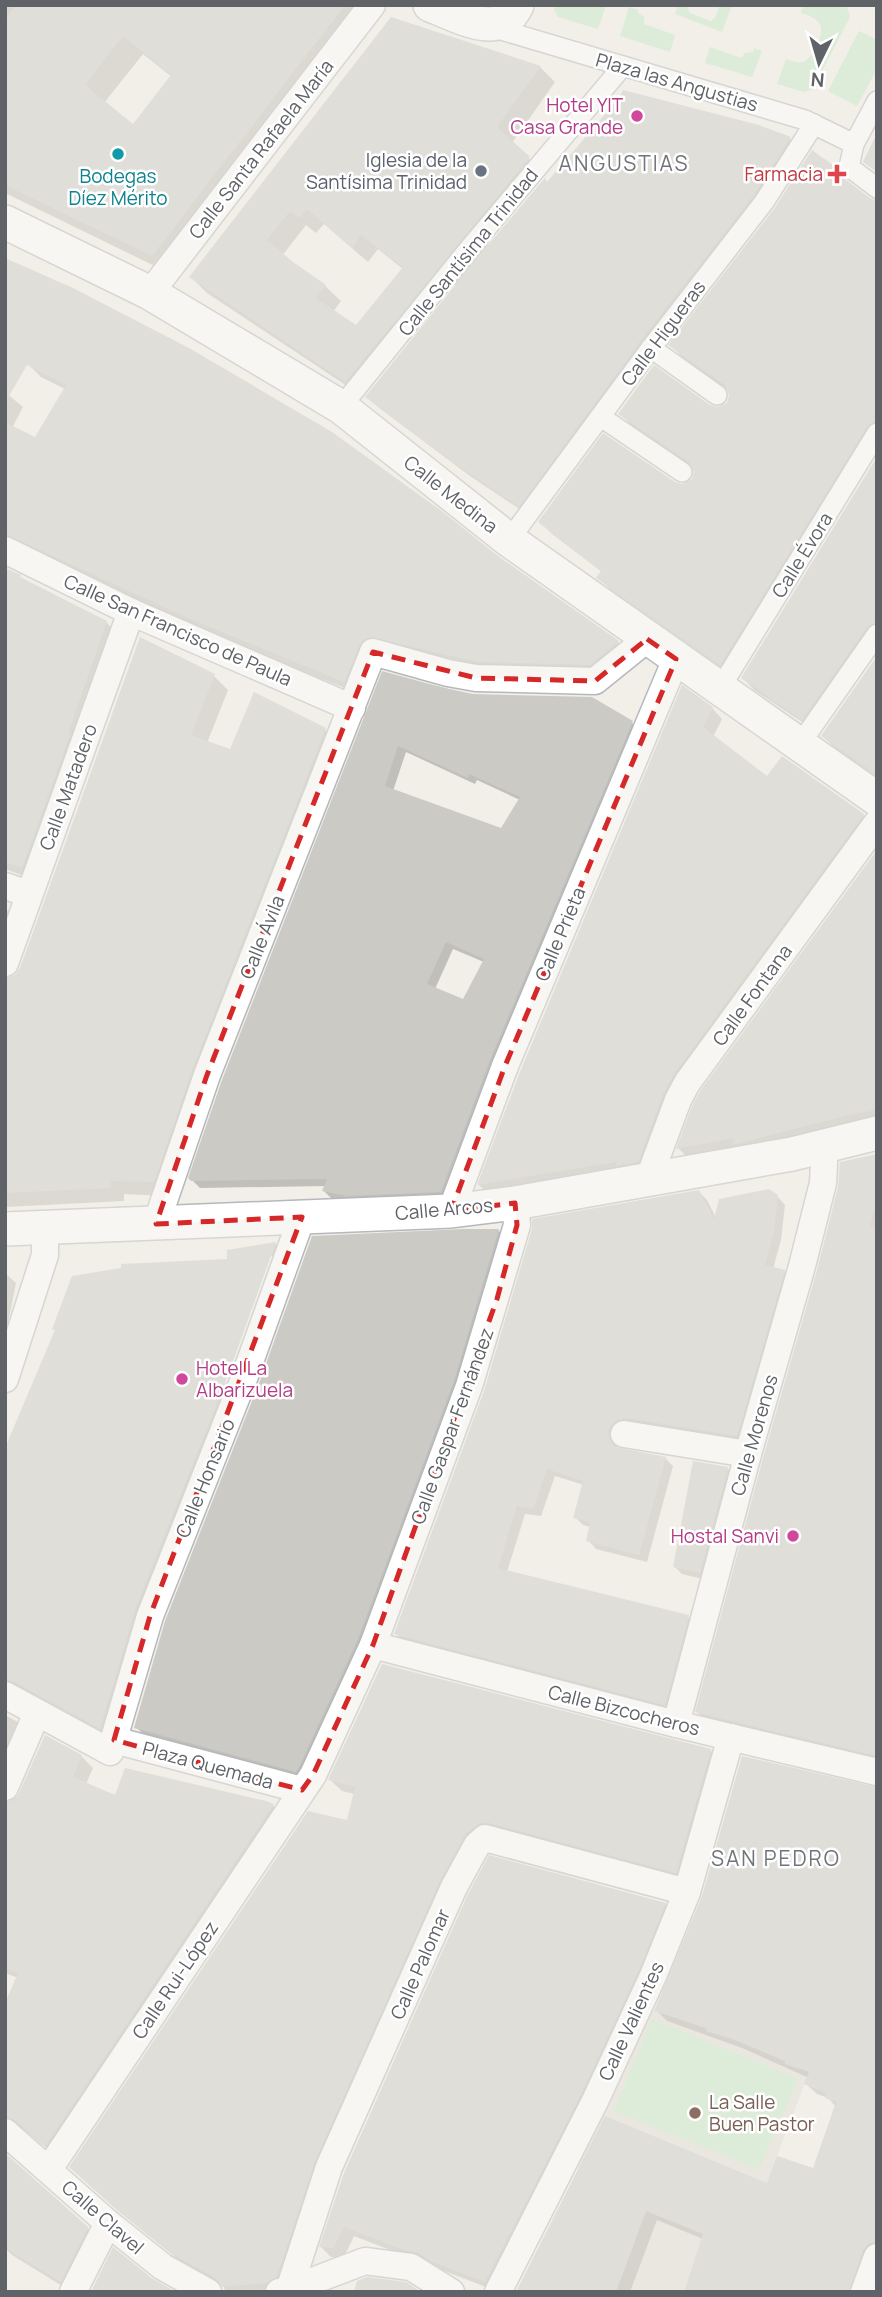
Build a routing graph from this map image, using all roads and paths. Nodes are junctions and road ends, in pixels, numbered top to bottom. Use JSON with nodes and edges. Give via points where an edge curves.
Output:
{"nodes":[{"id":1,"x":372,"y":5,"type":"edge"},
{"id":2,"x":430,"y":5,"type":"edge"},
{"id":3,"x":517,"y":5,"type":"edge"},
{"id":4,"x":487,"y":26,"type":"junction"},
{"id":5,"x":623,"y":66,"type":"junction"},
{"id":6,"x":877,"y":101,"type":"edge"},
{"id":7,"x":814,"y":124,"type":"junction"},
{"id":8,"x":854,"y":144,"type":"junction"},
{"id":9,"x":877,"y":188,"type":"edge"},
{"id":10,"x":5,"y":222,"type":"edge"},
{"id":11,"x":150,"y":293,"type":"junction"},
{"id":12,"x":651,"y":348,"type":"junction"},
{"id":13,"x":717,"y":395,"type":"dead end"},
{"id":14,"x":341,"y":407,"type":"junction"},
{"id":15,"x":601,"y":417,"type":"junction"},
{"id":16,"x":877,"y":433,"type":"edge"},
{"id":17,"x":682,"y":472,"type":"dead end"},
{"id":18,"x":509,"y":540,"type":"junction"},
{"id":19,"x":5,"y":550,"type":"edge"},
{"id":20,"x":131,"y":612,"type":"junction"},
{"id":21,"x":877,"y":634,"type":"edge"},
{"id":22,"x":647,"y":639,"type":"junction"},
{"id":23,"x":676,"y":659,"type":"junction"},
{"id":24,"x":727,"y":677,"type":"dead end"},
{"id":25,"x":352,"y":708,"type":"junction"},
{"id":26,"x":800,"y":744,"type":"junction"},
{"id":27,"x":877,"y":799,"type":"edge"},
{"id":28,"x":877,"y":823,"type":"edge"},
{"id":29,"x":17,"y":890,"type":"edge"},
{"id":30,"x":5,"y":963,"type":"edge"},
{"id":31,"x":877,"y":1133,"type":"edge"},
{"id":32,"x":825,"y":1145,"type":"junction"},
{"id":33,"x":649,"y":1178,"type":"junction"},
{"id":34,"x":515,"y":1203,"type":"junction"},
{"id":35,"x":451,"y":1211,"type":"junction"},
{"id":36,"x":302,"y":1217,"type":"junction"},
{"id":37,"x":156,"y":1224,"type":"junction"},
{"id":38,"x":44,"y":1228,"type":"junction"},
{"id":39,"x":5,"y":1229,"type":"edge"},
{"id":40,"x":5,"y":1378,"type":"edge"},
{"id":41,"x":624,"y":1434,"type":"dead end"},
{"id":42,"x":748,"y":1454,"type":"junction"},
{"id":43,"x":373,"y":1645,"type":"junction"},
{"id":44,"x":5,"y":1695,"type":"edge"},
{"id":45,"x":37,"y":1713,"type":"junction"},
{"id":46,"x":676,"y":1724,"type":"junction"},
{"id":47,"x":731,"y":1737,"type":"junction"},
{"id":48,"x":114,"y":1740,"type":"junction"},
{"id":49,"x":877,"y":1772,"type":"edge"},
{"id":50,"x":5,"y":1787,"type":"edge"},
{"id":51,"x":302,"y":1790,"type":"junction"},
{"id":52,"x":687,"y":1892,"type":"junction"},
{"id":53,"x":5,"y":2132,"type":"edge"},
{"id":54,"x":49,"y":2169,"type":"junction"},
{"id":55,"x":108,"y":2223,"type":"junction"},
{"id":56,"x":877,"y":2257,"type":"edge"},
{"id":57,"x":350,"y":2265,"type":"junction"},
{"id":58,"x":284,"y":2291,"type":"edge"},
{"id":59,"x":73,"y":2292,"type":"edge"},
{"id":60,"x":208,"y":2292,"type":"edge"},
{"id":61,"x":341,"y":2292,"type":"edge"},
{"id":62,"x":451,"y":2292,"type":"edge"},
{"id":63,"x":498,"y":2292,"type":"edge"},
{"id":64,"x":864,"y":2292,"type":"edge"}],
"edges":[{"from":1,"to":11,"type":"street","name":"Calle Santa Rafaela María"},
{"from":2,"to":4,"type":"street"},
{"from":3,"to":4,"type":"street","via":[[503,23]]},
{"from":4,"to":5,"type":"street","name":"Plaza las Angustias"},
{"from":5,"to":7,"type":"street","name":"Plaza las Angustias"},
{"from":5,"to":14,"type":"street","name":"Calle Santísima Trinidad"},
{"from":6,"to":8,"type":"street"},
{"from":7,"to":8,"type":"street","name":"Plaza las Angustias"},
{"from":7,"to":12,"type":"street","name":"Calle Higueras","via":[[764,202]]},
{"from":8,"to":9,"type":"street","via":[[849,167]]},
{"from":10,"to":11,"type":"street","name":"Calle Medina"},
{"from":11,"to":14,"type":"street","name":"Calle Medina"},
{"from":12,"to":13,"type":"street"},
{"from":12,"to":15,"type":"street","name":"Calle Higueras"},
{"from":14,"to":18,"type":"street","name":"Calle Medina"},
{"from":15,"to":17,"type":"street"},
{"from":15,"to":18,"type":"street","name":"Calle Higueras"},
{"from":16,"to":24,"type":"street","name":"Calle Évora"},
{"from":18,"to":22,"type":"street","name":"Calle Medina"},
{"from":19,"to":20,"type":"street","name":"Calle San Francisco de Paula"},
{"from":20,"to":25,"type":"street","name":"Calle San Francisco de Paula"},
{"from":20,"to":29,"type":"street","name":"Calle Matadero"},
{"from":21,"to":26,"type":"street"},
{"from":22,"to":23,"type":"street","name":"Calle Medina"},
{"from":22,"to":25,"type":"street","name":"Calle Ávila","via":[[595,681],[476,678],[373,652]]},
{"from":23,"to":26,"type":"street","name":"Calle Medina"},
{"from":23,"to":35,"type":"street","name":"Calle Prieta","via":[[505,1066]]},
{"from":25,"to":37,"type":"street","name":"Calle Ávila","via":[[207,1075]]},
{"from":26,"to":27,"type":"street","name":"Calle Medina"},
{"from":28,"to":33,"type":"street","name":"Calle Fontana","via":[[687,1083]]},
{"from":29,"to":30,"type":"street","name":"Calle Matadero"},
{"from":31,"to":32,"type":"street","name":"Calle Arcos"},
{"from":32,"to":33,"type":"street","name":"Calle Arcos"},
{"from":32,"to":42,"type":"street","name":"Calle Morenos","via":[[823,1183]]},
{"from":33,"to":34,"type":"street","name":"Calle Arcos"},
{"from":34,"to":35,"type":"street","name":"Calle Arcos"},
{"from":34,"to":43,"type":"street","name":"Calle Gaspar Fernández","via":[[517,1225],[469,1385]]},
{"from":35,"to":36,"type":"street","name":"Calle Arcos"},
{"from":36,"to":37,"type":"street","name":"Calle Arcos"},
{"from":36,"to":48,"type":"street","name":"Calle Honsario","via":[[150,1616]]},
{"from":37,"to":38,"type":"street","name":"Calle Arcos"},
{"from":38,"to":39,"type":"street","name":"Calle Arcos"},
{"from":38,"to":40,"type":"street","via":[[44,1255]]},
{"from":41,"to":42,"type":"street"},
{"from":42,"to":46,"type":"street","name":"Calle Morenos"},
{"from":43,"to":46,"type":"street","name":"Calle Bizcocheros"},
{"from":43,"to":51,"type":"street","name":"Calle Gaspar Fernández"},
{"from":44,"to":45,"type":"street"},
{"from":45,"to":48,"type":"street","name":"Plaza Quemada","via":[[110,1752]]},
{"from":45,"to":50,"type":"street"},
{"from":46,"to":47,"type":"street","name":"Calle Bizcocheros"},
{"from":47,"to":49,"type":"street","name":"Calle Bizcocheros"},
{"from":47,"to":52,"type":"street","name":"Calle Valientes"},
{"from":48,"to":51,"type":"street","name":"Plaza Quemada"},
{"from":51,"to":54,"type":"street","name":"Calle Rui-López"},
{"from":52,"to":58,"type":"street","name":"Calle Palomar","via":[[485,1838],[477,1845],[329,2167]]},
{"from":52,"to":63,"type":"street","name":"Calle Valientes","via":[[594,2101]]},
{"from":53,"to":54,"type":"street","name":"Calle Clavel"},
{"from":54,"to":55,"type":"street","name":"Calle Clavel"},
{"from":55,"to":59,"type":"street"},
{"from":55,"to":60,"type":"street","name":"Calle Clavel","via":[[163,2267]]},
{"from":56,"to":64,"type":"street"},
{"from":57,"to":58,"type":"street"},
{"from":57,"to":61,"type":"street"},
{"from":57,"to":62,"type":"street","via":[[365,2261],[411,2267]]}]}
